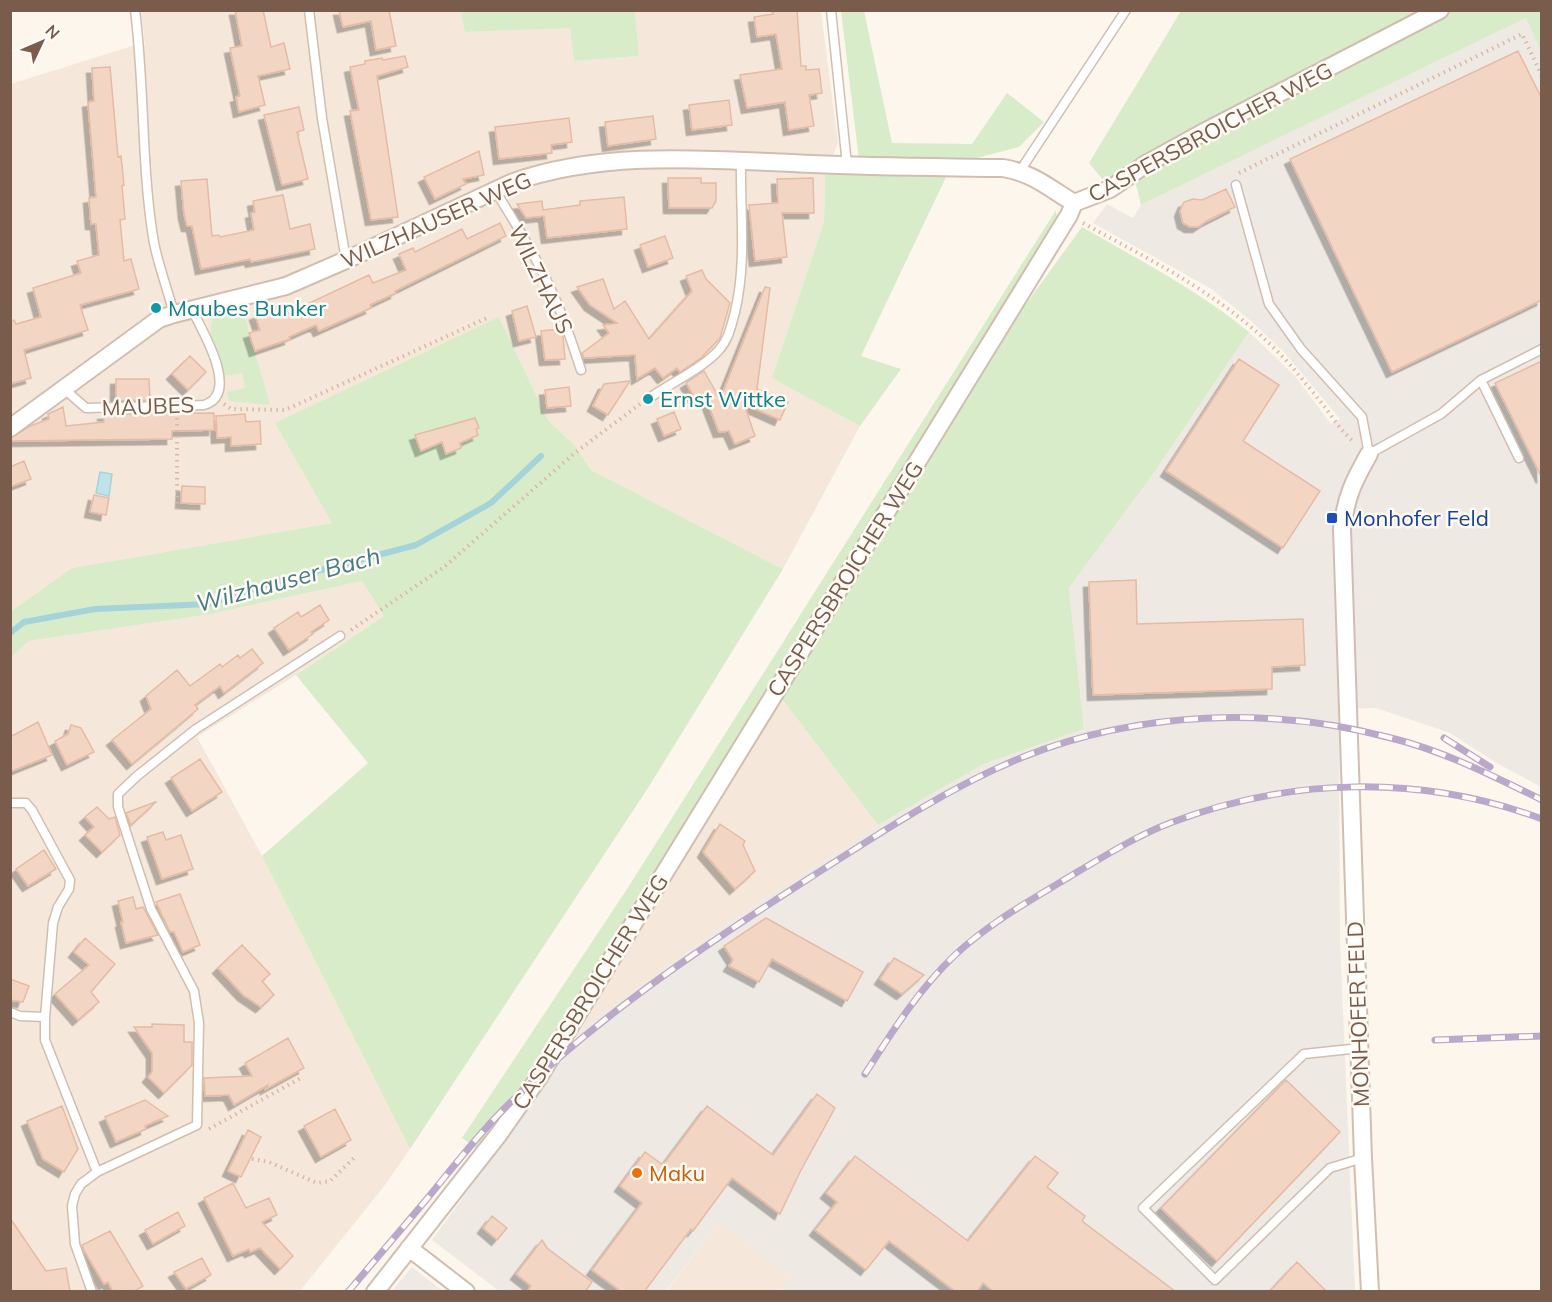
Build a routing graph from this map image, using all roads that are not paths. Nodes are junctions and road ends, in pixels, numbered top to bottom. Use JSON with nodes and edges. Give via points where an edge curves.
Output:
{"nodes":[{"id":1,"x":135,"y":10,"type":"edge"},
{"id":2,"x":309,"y":10,"type":"edge"},
{"id":3,"x":831,"y":10,"type":"edge"},
{"id":4,"x":1126,"y":10,"type":"edge"},
{"id":5,"x":1440,"y":10,"type":"edge"},
{"id":6,"x":741,"y":161,"type":"junction"},
{"id":7,"x":847,"y":165,"type":"junction"},
{"id":8,"x":1020,"y":171,"type":"junction"},
{"id":9,"x":1236,"y":185,"type":"road end"},
{"id":10,"x":495,"y":190,"type":"junction"},
{"id":11,"x":1072,"y":209,"type":"junction"},
{"id":12,"x":346,"y":260,"type":"junction"},
{"id":13,"x":192,"y":310,"type":"junction"},
{"id":14,"x":174,"y":314,"type":"junction"},
{"id":15,"x":1542,"y":350,"type":"edge"},
{"id":16,"x":581,"y":370,"type":"dead end"},
{"id":17,"x":1481,"y":380,"type":"junction"},
{"id":18,"x":63,"y":388,"type":"junction"},
{"id":19,"x":651,"y":397,"type":"road end"},
{"id":20,"x":10,"y":428,"type":"edge"},
{"id":21,"x":1369,"y":454,"type":"junction"},
{"id":22,"x":1519,"y":458,"type":"dead end"},
{"id":23,"x":340,"y":636,"type":"road end"},
{"id":24,"x":10,"y":803,"type":"edge"},
{"id":25,"x":10,"y":1012,"type":"edge"},
{"id":26,"x":45,"y":1017,"type":"junction"},
{"id":27,"x":1360,"y":1048,"type":"junction"},
{"id":28,"x":1363,"y":1158,"type":"junction"},
{"id":29,"x":97,"y":1172,"type":"junction"},
{"id":30,"x":409,"y":1248,"type":"junction"},
{"id":31,"x":92,"y":1292,"type":"edge"},
{"id":32,"x":375,"y":1292,"type":"edge"},
{"id":33,"x":466,"y":1292,"type":"edge"},
{"id":34,"x":1370,"y":1292,"type":"edge"}],
"edges":[{"from":1,"to":14,"type":"lane","via":[[154,244]]},
{"from":2,"to":12,"type":"lane"},
{"from":3,"to":7,"type":"lane"},
{"from":4,"to":8,"type":"lane"},
{"from":5,"to":11,"type":"street","name":"CASPERSBROICHER WEG","via":[[1204,132]]},
{"from":6,"to":7,"type":"street","name":"WILZHAUSER WEG"},
{"from":6,"to":10,"type":"street","name":"WILZHAUSER WEG","via":[[664,159],[571,167],[534,174]]},
{"from":6,"to":19,"type":"lane","via":[[743,257],[730,332],[718,351]]},
{"from":7,"to":8,"type":"street","name":"WILZHAUSER WEG"},
{"from":8,"to":11,"type":"street","name":"WILZHAUSER WEG","via":[[1034,176]]},
{"from":9,"to":21,"type":"lane","via":[[1269,304],[1301,350],[1362,417]]},
{"from":10,"to":12,"type":"street","name":"WILZHAUSER WEG"},
{"from":10,"to":16,"type":"lane","name":"WILZHAUS","via":[[551,290]]},
{"from":11,"to":30,"type":"street","name":"CASPERSBROICHER WEG","via":[[539,1077],[500,1134]]},
{"from":12,"to":13,"type":"street","name":"WILZHAUSER WEG","via":[[286,286]]},
{"from":13,"to":14,"type":"street","name":"WILZHAUSER WEG"},
{"from":13,"to":18,"type":"lane","name":"MAUBES","via":[[214,357],[220,382],[211,403],[86,408]]},
{"from":14,"to":18,"type":"street","name":"WILZHAUSER WEG","via":[[143,330]]},
{"from":15,"to":17,"type":"lane"},
{"from":17,"to":21,"type":"lane","via":[[1441,414]]},
{"from":17,"to":22,"type":"lane"},
{"from":18,"to":20,"type":"street","name":"WILZHAUSER WEG"},
{"from":21,"to":27,"type":"street","name":"MONHOFER FELD","via":[[1351,486],[1342,529]]},
{"from":23,"to":29,"type":"lane","via":[[197,728],[118,794],[118,807],[151,909],[194,991],[199,1023],[197,1125]]},
{"from":24,"to":26,"type":"lane","via":[[26,802],[70,880],[53,923]]},
{"from":25,"to":26,"type":"lane","via":[[20,1017]]},
{"from":26,"to":29,"type":"lane","via":[[45,1040]]},
{"from":27,"to":28,"type":"street","name":"MONHOFER FELD"},
{"from":27,"to":28,"type":"lane","via":[[1304,1054],[1143,1208],[1215,1280],[1330,1168]]},
{"from":28,"to":34,"type":"street","name":"MONHOFER FELD"},
{"from":29,"to":31,"type":"lane","via":[[81,1184],[72,1206],[75,1244]]},
{"from":30,"to":32,"type":"street","name":"CASPERSBROICHER WEG"},
{"from":30,"to":33,"type":"street"}]}
